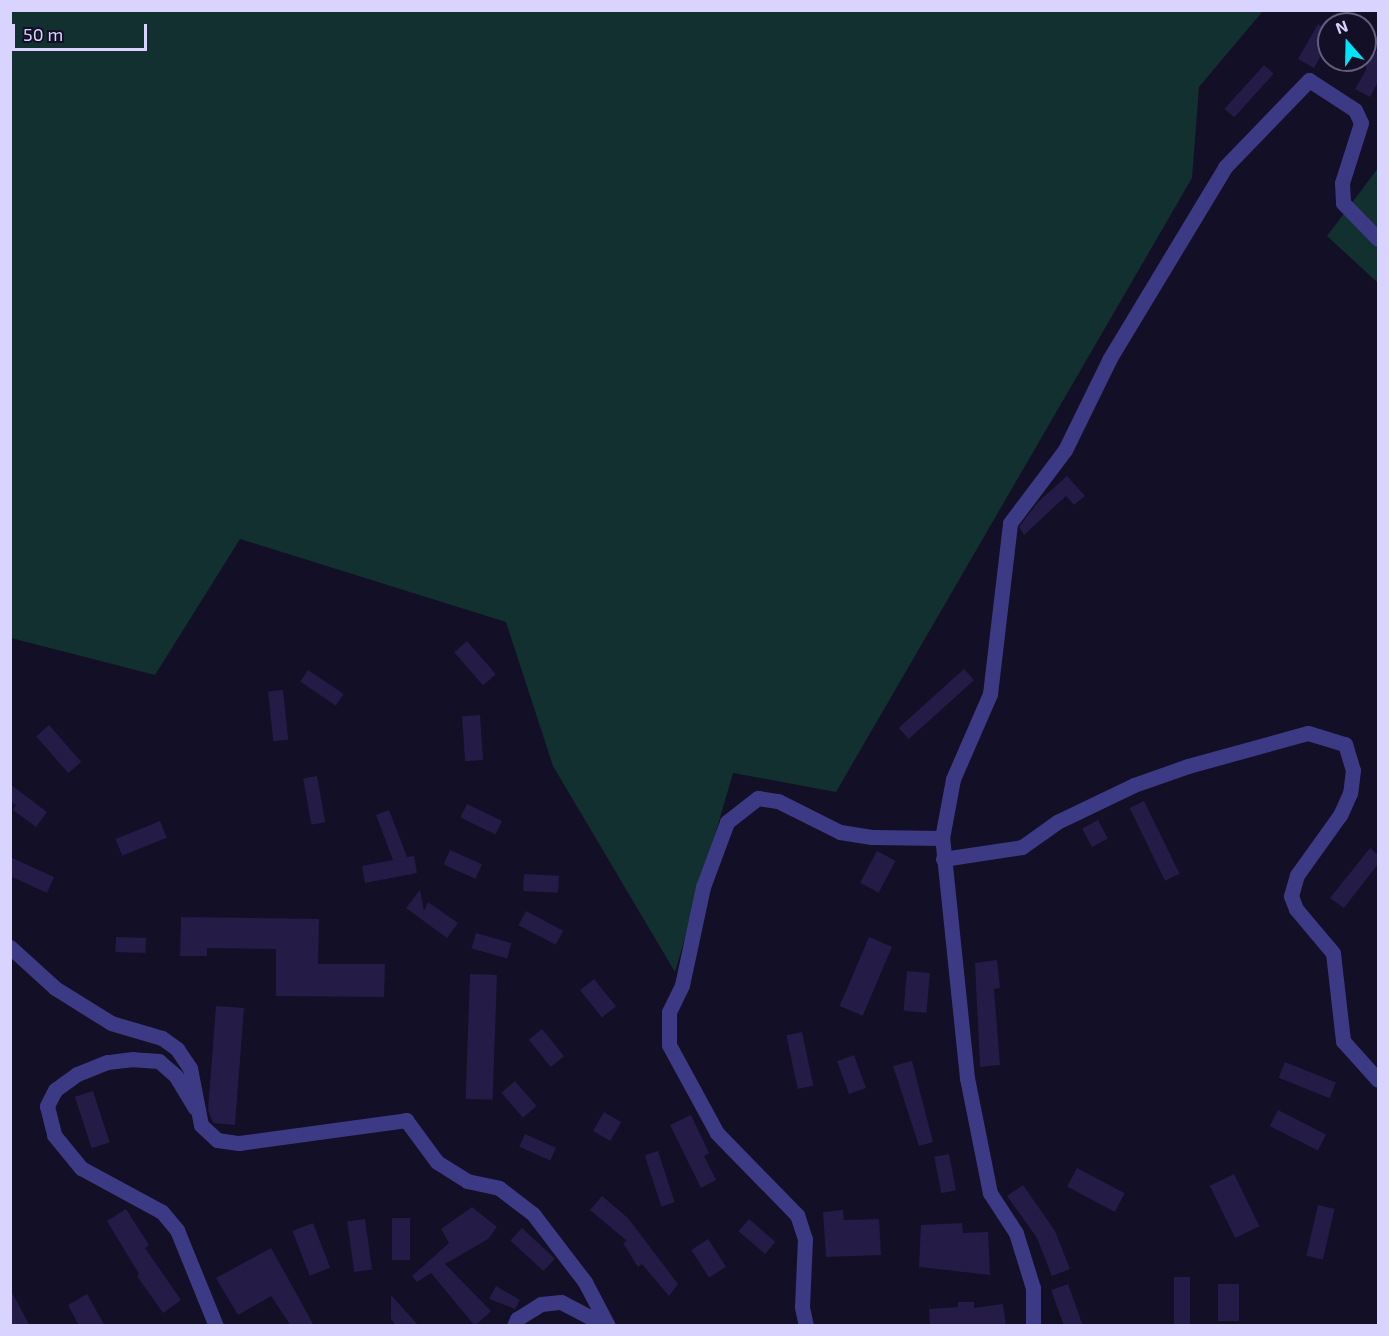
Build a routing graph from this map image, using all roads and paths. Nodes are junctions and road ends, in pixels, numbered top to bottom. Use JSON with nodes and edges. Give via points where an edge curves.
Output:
{"nodes":[{"id":1,"x":1378,"y":239,"type":"edge"},
{"id":2,"x":942,"y":838,"type":"junction"},
{"id":3,"x":943,"y":859,"type":"junction"},
{"id":4,"x":10,"y":947,"type":"edge"},
{"id":5,"x":1378,"y":1080,"type":"edge"},
{"id":6,"x":195,"y":1108,"type":"junction"},
{"id":7,"x":216,"y":1326,"type":"edge"},
{"id":8,"x":514,"y":1326,"type":"edge"},
{"id":9,"x":608,"y":1326,"type":"edge"},
{"id":10,"x":806,"y":1326,"type":"edge"},
{"id":11,"x":1034,"y":1326,"type":"edge"}],
"edges":[{"from":1,"to":2,"type":"street","via":[[1343,203],[1342,183],[1361,123],[1355,110],[1309,80],[1226,167],[1110,358],[1065,450],[1010,524],[990,694],[953,779]]},
{"from":2,"to":3,"type":"street"},
{"from":2,"to":10,"type":"street","via":[[872,837],[840,832],[778,801],[758,798],[727,822],[703,887],[682,985],[669,1012],[669,1045],[717,1133],[797,1215],[805,1239],[802,1307]]},
{"from":3,"to":5,"type":"street","via":[[1022,847],[1058,822],[1134,785],[1188,766],[1308,733],[1345,744],[1353,770],[1350,793],[1340,815],[1297,875],[1291,896],[1296,909],[1333,953],[1343,1041]]},
{"from":3,"to":11,"type":"street","via":[[967,1078],[990,1193],[1017,1233],[1033,1288]]},
{"from":4,"to":6,"type":"street","via":[[55,988],[101,1017],[162,1038],[177,1049],[190,1068]]},
{"from":6,"to":7,"type":"street","via":[[176,1076],[159,1061],[133,1059],[107,1062],[77,1074],[55,1090],[48,1106],[54,1135],[81,1168],[162,1212],[177,1230]]},
{"from":6,"to":9,"type":"street","via":[[201,1125],[217,1140],[239,1143],[405,1120],[437,1162],[467,1181],[499,1188],[533,1214],[585,1282]]},
{"from":8,"to":9,"type":"street","via":[[517,1319],[541,1304],[561,1302]]}]}
